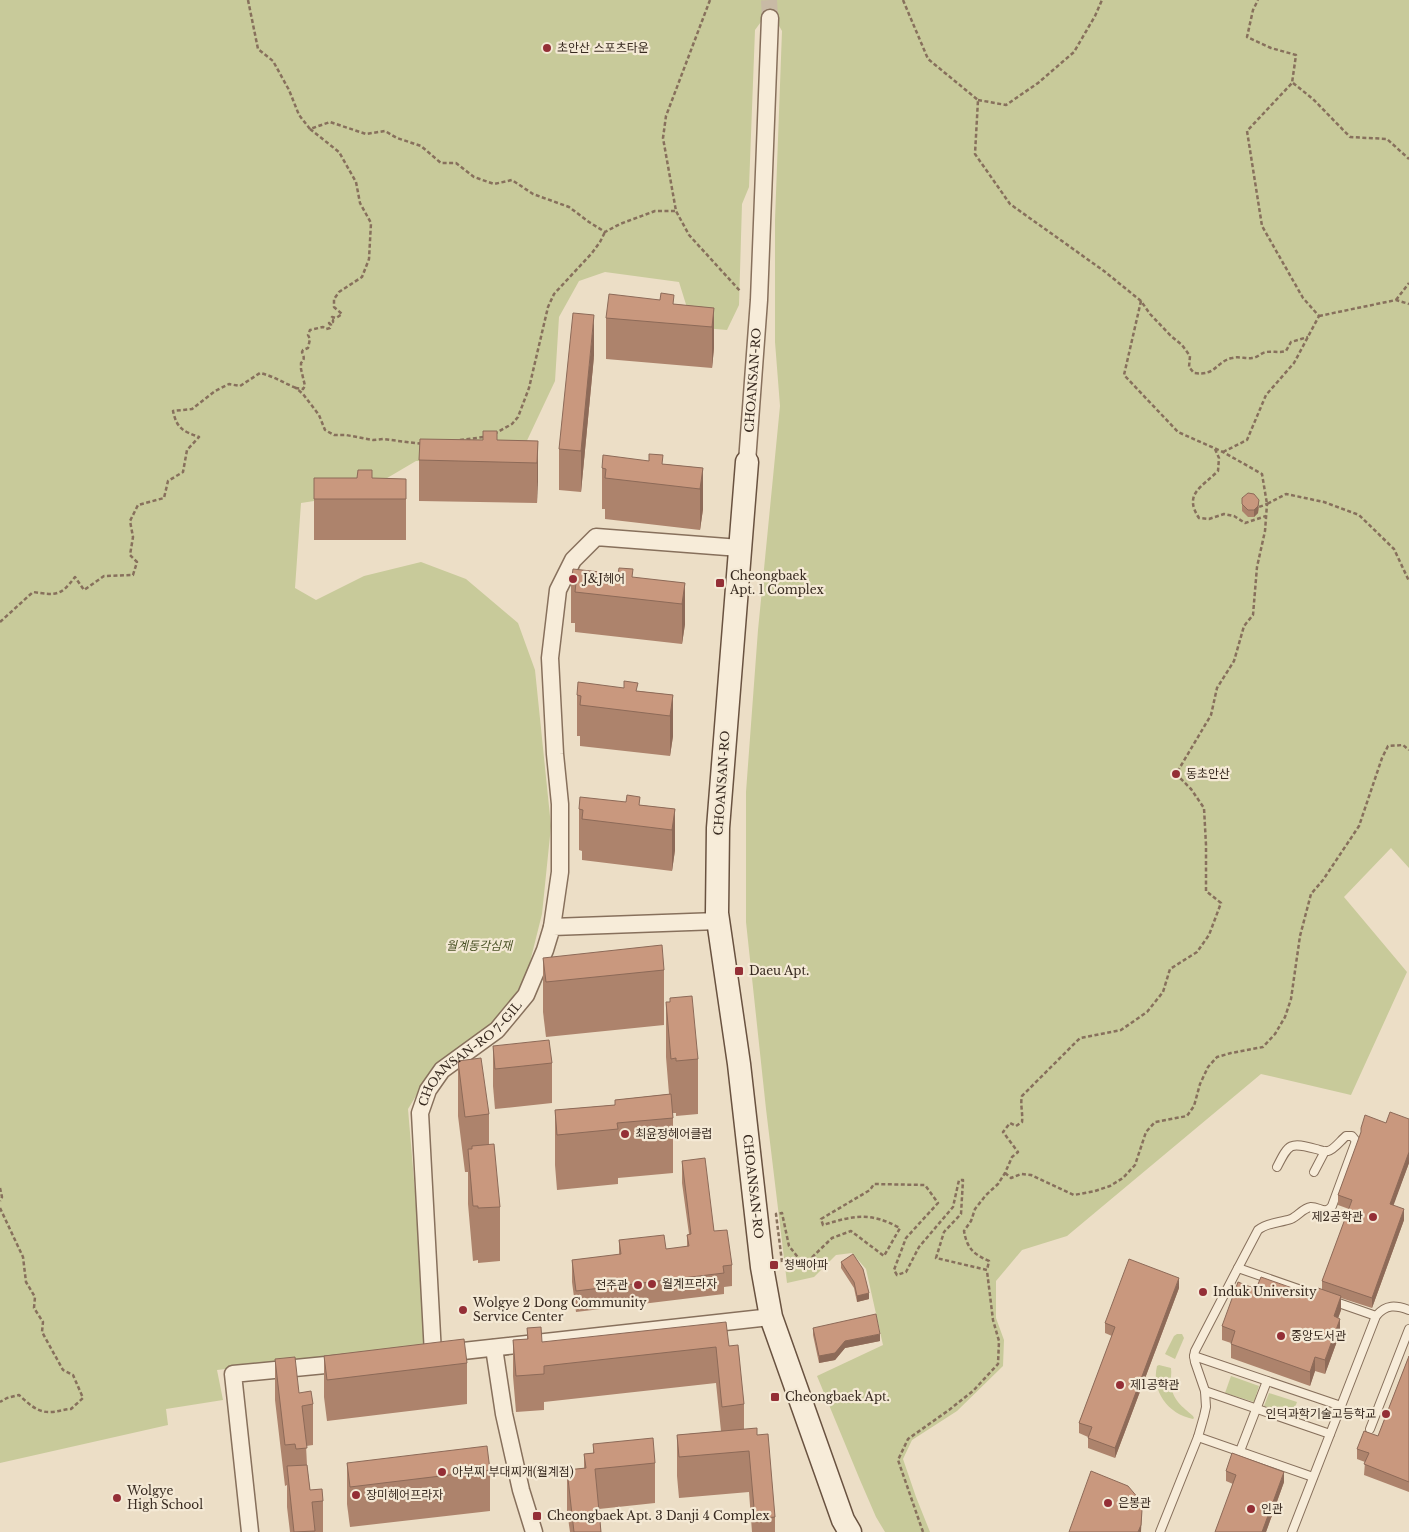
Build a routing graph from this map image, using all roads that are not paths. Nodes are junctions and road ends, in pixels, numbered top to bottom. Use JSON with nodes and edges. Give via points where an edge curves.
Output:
{"nodes":[{"id":1,"x":770,"y":18,"type":"tunnel mouth"},
{"id":2,"x":747,"y":462,"type":"joint"},
{"id":3,"x":740,"y":548,"type":"junction"},
{"id":4,"x":718,"y":921,"type":"junction"},
{"id":5,"x":552,"y":927,"type":"junction"},
{"id":6,"x":1325,"y":1151,"type":"junction"},
{"id":7,"x":1278,"y":1167,"type":"dead end"},
{"id":8,"x":1314,"y":1172,"type":"dead end"},
{"id":9,"x":1238,"y":1268,"type":"junction"},
{"id":10,"x":1409,"y":1310,"type":"edge"},
{"id":11,"x":1376,"y":1316,"type":"junction"},
{"id":12,"x":771,"y":1317,"type":"junction"},
{"id":13,"x":1409,"y":1329,"type":"edge"},
{"id":14,"x":494,"y":1348,"type":"junction"},
{"id":15,"x":433,"y":1354,"type":"junction"},
{"id":16,"x":414,"y":1356,"type":"edge"},
{"id":17,"x":1194,"y":1356,"type":"junction"},
{"id":18,"x":357,"y":1362,"type":"edge"},
{"id":19,"x":1267,"y":1381,"type":"junction"},
{"id":20,"x":1205,"y":1390,"type":"junction"},
{"id":21,"x":1341,"y":1406,"type":"junction"},
{"id":22,"x":1256,"y":1408,"type":"junction"},
{"id":23,"x":1370,"y":1429,"type":"dead end"},
{"id":24,"x":1330,"y":1434,"type":"junction"},
{"id":25,"x":1198,"y":1437,"type":"junction"},
{"id":26,"x":1240,"y":1451,"type":"junction"},
{"id":27,"x":1313,"y":1477,"type":"junction"},
{"id":28,"x":250,"y":1532,"type":"edge"},
{"id":29,"x":534,"y":1532,"type":"edge"},
{"id":30,"x":850,"y":1532,"type":"edge"},
{"id":31,"x":1160,"y":1532,"type":"edge"},
{"id":32,"x":1292,"y":1532,"type":"edge"}],
"edges":[{"from":1,"to":2,"type":"street","name":"CHOANSAN-RO","via":[[759,300]]},
{"from":2,"to":3,"type":"street","name":"CHOANSAN-RO"},
{"from":3,"to":4,"type":"street","name":"CHOANSAN-RO","via":[[718,828]]},
{"from":3,"to":5,"type":"street","name":"CHOANSAN-RO 7-GIL","via":[[596,538],[573,560],[558,590],[550,658],[560,804],[560,872]]},
{"from":4,"to":5,"type":"street"},
{"from":4,"to":12,"type":"street","name":"CHOANSAN-RO"},
{"from":5,"to":15,"type":"street","name":"CHOANSAN-RO 7-GIL","via":[[526,995],[497,1030],[442,1070],[428,1090],[420,1113]]},
{"from":6,"to":7,"type":"lane","via":[[1292,1146],[1286,1150]]},
{"from":6,"to":8,"type":"lane"},
{"from":6,"to":9,"type":"lane","via":[[1346,1136],[1352,1136],[1356,1141],[1330,1208],[1326,1211],[1311,1207],[1288,1220],[1266,1224],[1258,1230]]},
{"from":9,"to":11,"type":"lane"},
{"from":9,"to":17,"type":"lane"},
{"from":10,"to":11,"type":"lane","via":[[1390,1306]]},
{"from":11,"to":21,"type":"lane"},
{"from":12,"to":14,"type":"street"},
{"from":12,"to":30,"type":"street","name":"CHOANSAN-RO"},
{"from":13,"to":23,"type":"lane"},
{"from":14,"to":15,"type":"street"},
{"from":14,"to":29,"type":"street","via":[[506,1424]]},
{"from":15,"to":16,"type":"street"},
{"from":17,"to":19,"type":"lane"},
{"from":17,"to":20,"type":"lane"},
{"from":18,"to":28,"type":"street","via":[[232,1374]]},
{"from":19,"to":21,"type":"lane"},
{"from":19,"to":22,"type":"lane"},
{"from":20,"to":22,"type":"lane"},
{"from":20,"to":25,"type":"lane","via":[[1206,1408]]},
{"from":21,"to":24,"type":"lane"},
{"from":22,"to":24,"type":"lane"},
{"from":22,"to":26,"type":"lane"},
{"from":24,"to":27,"type":"lane"},
{"from":25,"to":26,"type":"lane"},
{"from":25,"to":31,"type":"lane"},
{"from":26,"to":27,"type":"lane"},
{"from":27,"to":32,"type":"lane"}]}
